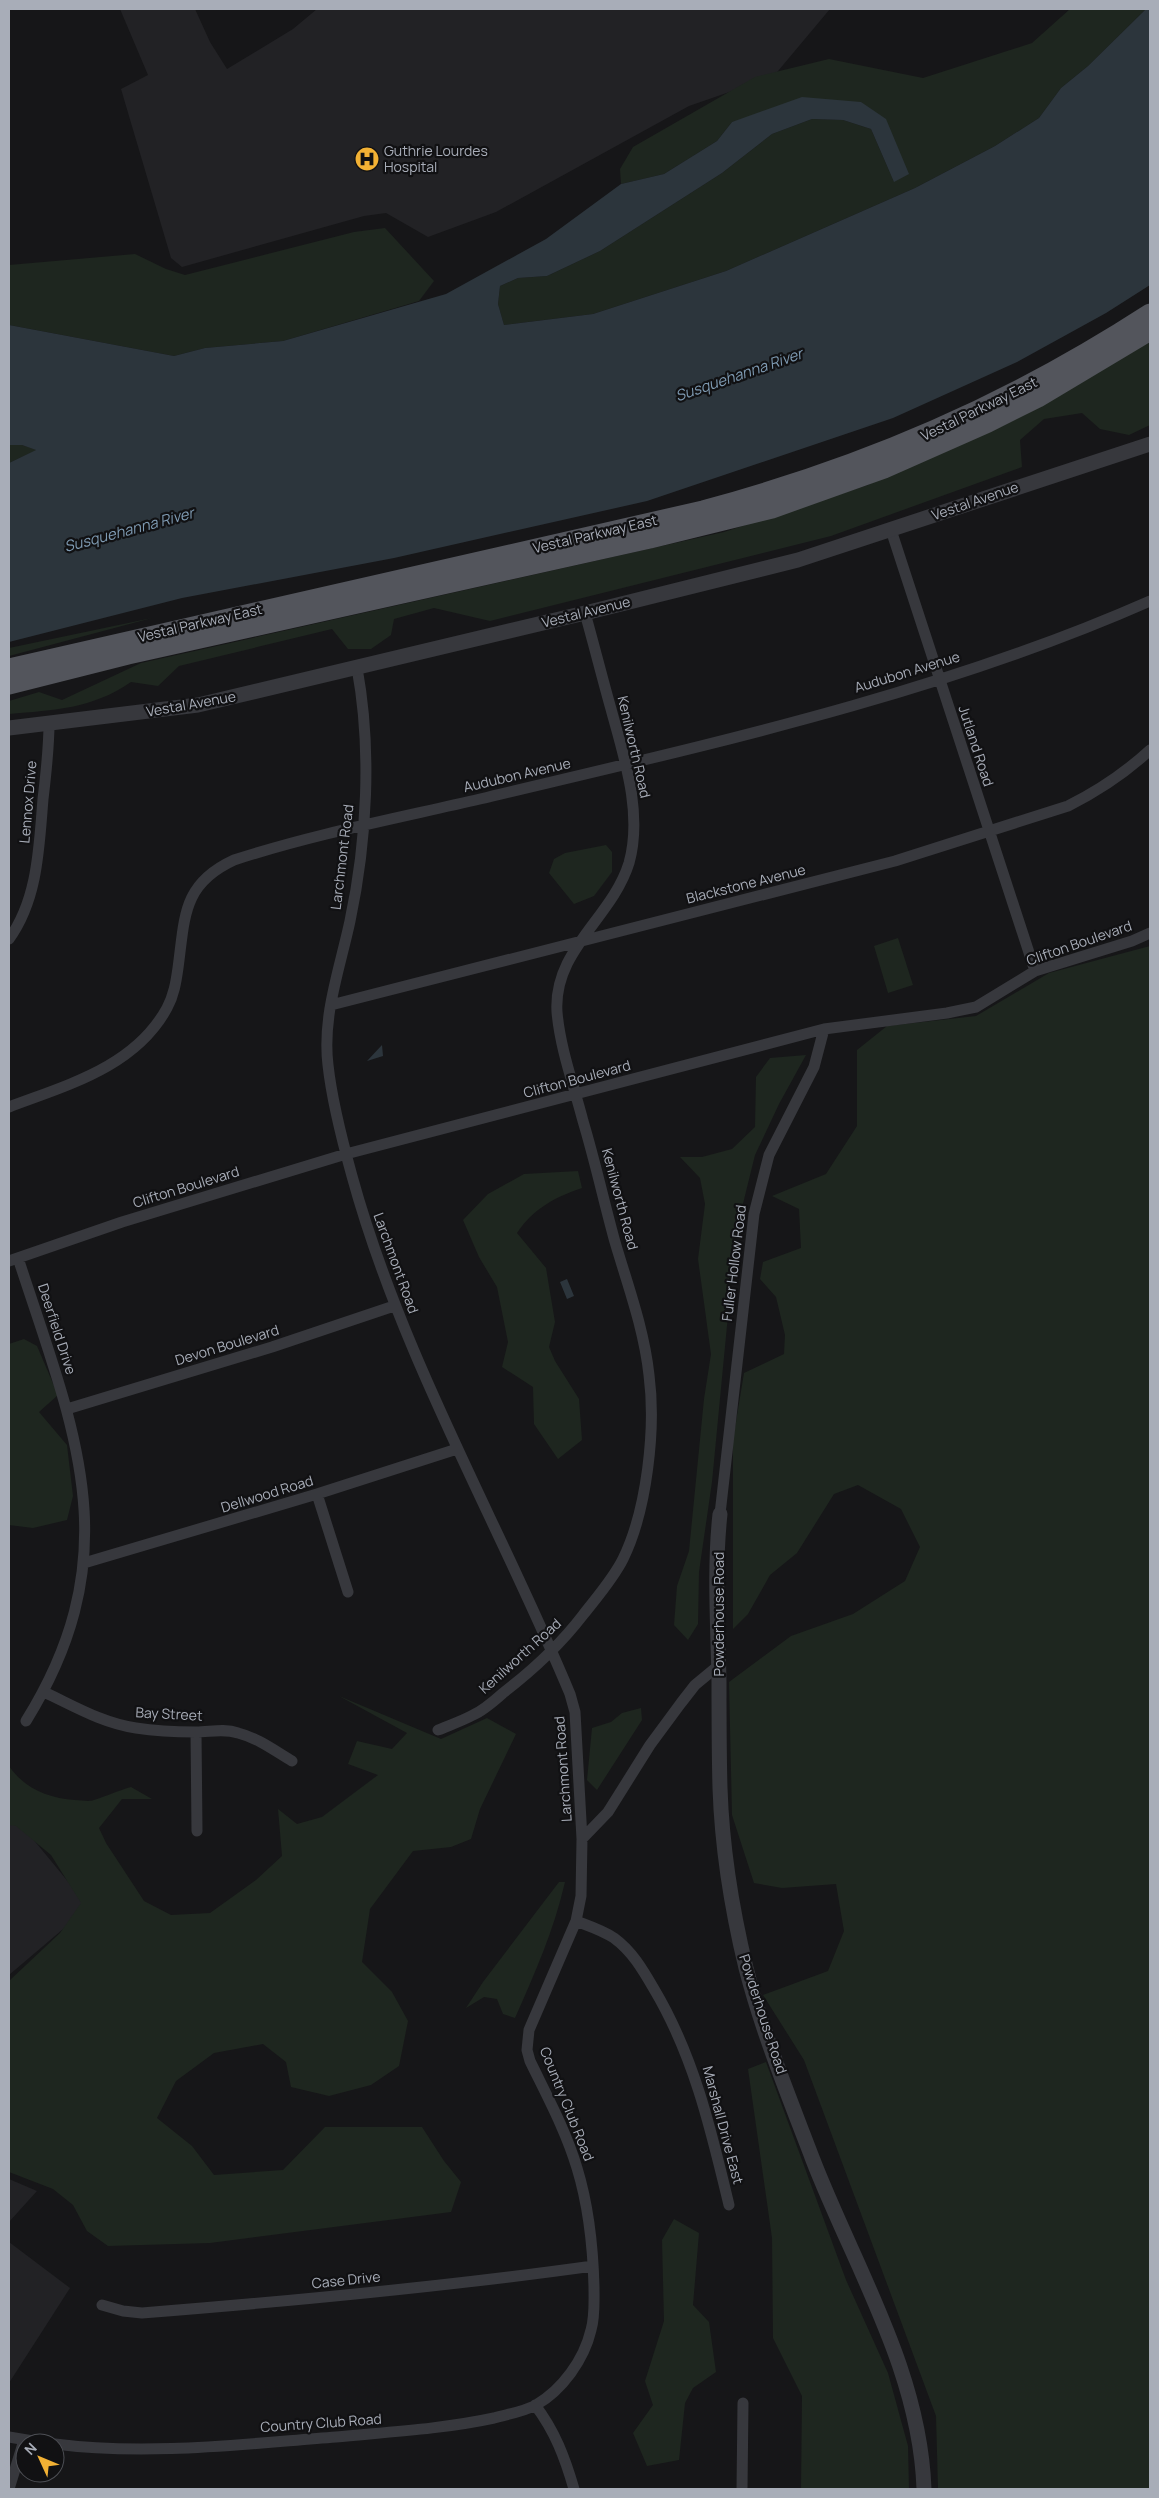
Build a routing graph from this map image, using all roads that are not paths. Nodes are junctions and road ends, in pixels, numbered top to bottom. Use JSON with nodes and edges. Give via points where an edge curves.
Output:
{"nodes":[{"id":1,"x":1150,"y":314,"type":"edge"},
{"id":2,"x":1150,"y":331,"type":"edge"},
{"id":3,"x":1150,"y":444,"type":"edge"},
{"id":4,"x":890,"y":530,"type":"junction"},
{"id":5,"x":1150,"y":601,"type":"edge"},
{"id":6,"x":585,"y":612,"type":"junction"},
{"id":7,"x":9,"y":668,"type":"edge"},
{"id":8,"x":357,"y":668,"type":"junction"},
{"id":9,"x":939,"y":678,"type":"junction"},
{"id":10,"x":9,"y":685,"type":"edge"},
{"id":11,"x":49,"y":723,"type":"junction"},
{"id":12,"x":9,"y":728,"type":"edge"},
{"id":13,"x":1150,"y":750,"type":"edge"},
{"id":14,"x":626,"y":764,"type":"junction"},
{"id":15,"x":363,"y":827,"type":"junction"},
{"id":16,"x":988,"y":830,"type":"junction"},
{"id":17,"x":1150,"y":933,"type":"edge"},
{"id":18,"x":9,"y":938,"type":"edge"},
{"id":19,"x":581,"y":940,"type":"junction"},
{"id":20,"x":1035,"y":971,"type":"junction"},
{"id":21,"x":330,"y":1005,"type":"junction"},
{"id":22,"x":824,"y":1029,"type":"junction"},
{"id":23,"x":576,"y":1094,"type":"junction"},
{"id":24,"x":9,"y":1107,"type":"edge"},
{"id":25,"x":346,"y":1154,"type":"junction"},
{"id":26,"x":13,"y":1260,"type":"edge"},
{"id":27,"x":394,"y":1306,"type":"junction"},
{"id":28,"x":67,"y":1409,"type":"junction"},
{"id":29,"x":457,"y":1450,"type":"junction"},
{"id":30,"x":317,"y":1494,"type":"junction"},
{"id":31,"x":720,"y":1514,"type":"joint"},
{"id":32,"x":84,"y":1563,"type":"junction"},
{"id":33,"x":348,"y":1592,"type":"dead end"},
{"id":34,"x":551,"y":1652,"type":"junction"},
{"id":35,"x":718,"y":1666,"type":"junction"},
{"id":36,"x":44,"y":1692,"type":"junction"},
{"id":37,"x":26,"y":1721,"type":"dead end"},
{"id":38,"x":438,"y":1730,"type":"dead end"},
{"id":39,"x":196,"y":1732,"type":"junction"},
{"id":40,"x":292,"y":1761,"type":"dead end"},
{"id":41,"x":197,"y":1831,"type":"dead end"},
{"id":42,"x":582,"y":1839,"type":"junction"},
{"id":43,"x":576,"y":1921,"type":"junction"},
{"id":44,"x":729,"y":2205,"type":"dead end"},
{"id":45,"x":593,"y":2266,"type":"junction"},
{"id":46,"x":102,"y":2305,"type":"dead end"},
{"id":47,"x":743,"y":2403,"type":"dead end"},
{"id":48,"x":535,"y":2405,"type":"junction"},
{"id":49,"x":65,"y":2445,"type":"edge"},
{"id":50,"x":15,"y":2469,"type":"edge"},
{"id":51,"x":9,"y":2489,"type":"edge"},
{"id":52,"x":574,"y":2489,"type":"edge"},
{"id":53,"x":742,"y":2489,"type":"edge"},
{"id":54,"x":924,"y":2489,"type":"edge"}],
"edges":[{"from":1,"to":7,"type":"main road","name":"Vestal Parkway East","via":[[1097,348],[945,427],[826,474],[763,494]]},
{"from":2,"to":10,"type":"main road","name":"Vestal Parkway East","via":[[1038,398],[952,440],[884,469],[772,509]]},
{"from":3,"to":4,"type":"street","name":"Vestal Avenue"},
{"from":4,"to":6,"type":"street","name":"Vestal Avenue","via":[[798,560]]},
{"from":4,"to":9,"type":"street","name":"Jutland Road"},
{"from":5,"to":9,"type":"street","name":"Audubon Avenue","via":[[1016,653]]},
{"from":6,"to":8,"type":"street","name":"Vestal Avenue"},
{"from":6,"to":14,"type":"street","name":"Kenilworth Road"},
{"from":8,"to":11,"type":"street","name":"Vestal Avenue","via":[[198,705]]},
{"from":8,"to":15,"type":"street","name":"Larchmont Road","via":[[362,690]]},
{"from":9,"to":14,"type":"street","name":"Audubon Avenue","via":[[860,703]]},
{"from":9,"to":16,"type":"street","name":"Jutland Road"},
{"from":11,"to":12,"type":"street","name":"Vestal Avenue"},
{"from":11,"to":18,"type":"street","name":"Lennox Drive","via":[[33,886],[26,908]]},
{"from":13,"to":16,"type":"street","name":"Blackstone Avenue","via":[[1131,768],[1084,798],[1050,812]]},
{"from":14,"to":15,"type":"street","name":"Audubon Avenue"},
{"from":14,"to":19,"type":"street","name":"Kenilworth Road","via":[[633,814],[634,838],[630,857],[614,897]]},
{"from":15,"to":21,"type":"street","name":"Larchmont Road","via":[[350,920]]},
{"from":15,"to":24,"type":"street","name":"Audubon Avenue","via":[[252,854],[210,872],[194,891],[189,903],[172,999],[159,1021],[141,1042],[95,1074]]},
{"from":16,"to":19,"type":"street","name":"Blackstone Avenue","via":[[896,860]]},
{"from":16,"to":20,"type":"street","name":"Jutland Road"},
{"from":17,"to":20,"type":"street","name":"Clifton Boulevard"},
{"from":19,"to":21,"type":"street","name":"Blackstone Avenue"},
{"from":19,"to":23,"type":"street","name":"Kenilworth Road","via":[[564,968],[557,1001]]},
{"from":20,"to":22,"type":"street","name":"Clifton Boulevard","via":[[976,1007]]},
{"from":21,"to":25,"type":"street","name":"Larchmont Road","via":[[327,1064]]},
{"from":22,"to":23,"type":"street","name":"Clifton Boulevard"},
{"from":22,"to":31,"type":"street","name":"Fuller Hollow Road","via":[[814,1067],[770,1155],[754,1214]]},
{"from":23,"to":25,"type":"street","name":"Clifton Boulevard"},
{"from":23,"to":34,"type":"street","name":"Kenilworth Road","via":[[640,1328],[650,1376],[652,1427],[642,1498],[622,1562],[599,1596]]},
{"from":25,"to":26,"type":"street","name":"Clifton Boulevard","via":[[122,1222]]},
{"from":25,"to":27,"type":"street","name":"Larchmont Road","via":[[368,1236]]},
{"from":26,"to":28,"type":"street","name":"Deerfield Drive"},
{"from":27,"to":28,"type":"street","name":"Devon Boulevard"},
{"from":27,"to":29,"type":"street","name":"Larchmont Road"},
{"from":28,"to":32,"type":"street","name":"Deerfield Drive","via":[[79,1459],[85,1506]]},
{"from":29,"to":30,"type":"street","name":"Dellwood Road"},
{"from":29,"to":34,"type":"street","name":"Larchmont Road"},
{"from":30,"to":32,"type":"street","name":"Dellwood Road"},
{"from":30,"to":33,"type":"street"},
{"from":31,"to":35,"type":"street","name":"Powderhouse Road"},
{"from":32,"to":36,"type":"street","name":"Deerfield Drive","via":[[66,1642]]},
{"from":34,"to":38,"type":"street","name":"Kenilworth Road","via":[[483,1709]]},
{"from":34,"to":42,"type":"street","name":"Larchmont Road","via":[[575,1712]]},
{"from":35,"to":42,"type":"street","via":[[680,1703],[608,1812]]},
{"from":35,"to":54,"type":"street","name":"Powderhouse Road","via":[[722,1823],[746,1968],[762,2022],[820,2178],[907,2384],[918,2431]]},
{"from":36,"to":37,"type":"street","name":"Deerfield Drive"},
{"from":36,"to":39,"type":"street","name":"Bay Street","via":[[117,1724]]},
{"from":39,"to":40,"type":"street","name":"Bay Street","via":[[237,1732]]},
{"from":39,"to":41,"type":"street"},
{"from":42,"to":43,"type":"street","name":"Country Club Road","via":[[581,1896]]},
{"from":43,"to":44,"type":"street","name":"Marshall Drive East","via":[[602,1931],[629,1952],[670,2016],[701,2094]]},
{"from":43,"to":45,"type":"street","name":"Country Club Road","via":[[533,2018],[527,2050],[578,2169],[592,2232]]},
{"from":45,"to":46,"type":"street","name":"Case Drive","via":[[479,2282],[256,2304],[142,2313]]},
{"from":45,"to":48,"type":"street","name":"Country Club Road","via":[[592,2330],[582,2354],[570,2374]]},
{"from":47,"to":53,"type":"street"},
{"from":48,"to":49,"type":"street","name":"Country Club Road","via":[[478,2421],[406,2431],[155,2449]]},
{"from":48,"to":52,"type":"street","via":[[554,2433],[566,2459]]},
{"from":50,"to":51,"type":"street"}]}
